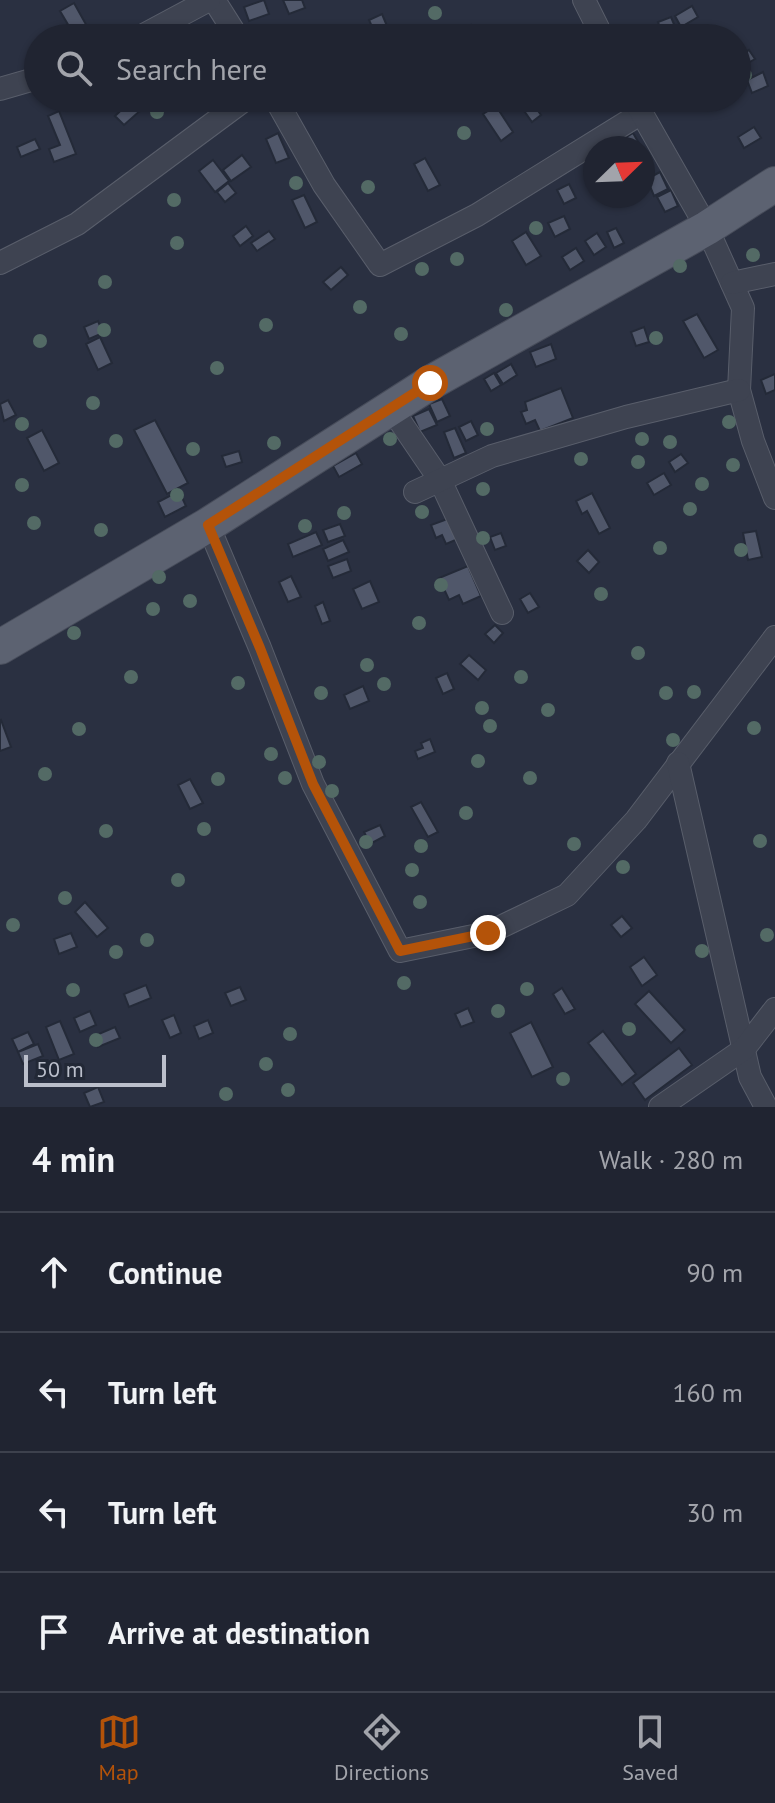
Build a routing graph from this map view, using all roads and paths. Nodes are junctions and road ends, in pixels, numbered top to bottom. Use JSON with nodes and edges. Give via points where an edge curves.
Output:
{"nodes":[{"id":1,"x":211,"y":0,"type":"edge"},
{"id":2,"x":584,"y":0,"type":"edge"},
{"id":3,"x":165,"y":24,"type":"edge"},
{"id":4,"x":228,"y":24,"type":"edge"},
{"id":5,"x":596,"y":24,"type":"edge"},
{"id":6,"x":24,"y":82,"type":"edge"},
{"id":7,"x":0,"y":89,"type":"edge"},
{"id":8,"x":228,"y":112,"type":"edge"},
{"id":9,"x":283,"y":112,"type":"edge"},
{"id":10,"x":627,"y":112,"type":"edge"},
{"id":11,"x":639,"y":112,"type":"edge"},
{"id":12,"x":775,"y":184,"type":"edge"},
{"id":13,"x":707,"y":228,"type":"junction"},
{"id":14,"x":0,"y":263,"type":"edge"},
{"id":15,"x":775,"y":274,"type":"edge"},
{"id":16,"x":732,"y":283,"type":"junction"},
{"id":17,"x":739,"y":390,"type":"junction"},
{"id":18,"x":391,"y":408,"type":"junction"},
{"id":19,"x":440,"y":480,"type":"junction"},
{"id":20,"x":415,"y":492,"type":"dead end"},
{"id":21,"x":775,"y":498,"type":"edge"},
{"id":22,"x":208,"y":525,"type":"junction"},
{"id":23,"x":502,"y":613,"type":"dead end"},
{"id":24,"x":775,"y":637,"type":"edge"},
{"id":25,"x":0,"y":647,"type":"edge"},
{"id":26,"x":678,"y":763,"type":"junction"},
{"id":27,"x":775,"y":1009,"type":"edge"},
{"id":28,"x":744,"y":1049,"type":"junction"},
{"id":29,"x":660,"y":1107,"type":"edge"},
{"id":30,"x":766,"y":1107,"type":"edge"}],
"edges":[{"from":1,"to":3,"type":"street"},
{"from":1,"to":4,"type":"street"},
{"from":2,"to":5,"type":"street"},
{"from":6,"to":7,"type":"street"},
{"from":8,"to":14,"type":"street","via":[[77,224]]},
{"from":9,"to":10,"type":"street","via":[[324,185],[380,265],[477,215]]},
{"from":11,"to":13,"type":"street"},
{"from":12,"to":13,"type":"main road"},
{"from":13,"to":16,"type":"street"},
{"from":13,"to":18,"type":"main road"},
{"from":15,"to":16,"type":"street"},
{"from":16,"to":17,"type":"street","via":[[743,308]]},
{"from":17,"to":19,"type":"street","via":[[492,456]]},
{"from":17,"to":21,"type":"street"},
{"from":18,"to":19,"type":"street"},
{"from":18,"to":22,"type":"main road"},
{"from":19,"to":20,"type":"street"},
{"from":19,"to":23,"type":"street"},
{"from":22,"to":25,"type":"main road"},
{"from":22,"to":26,"type":"street","via":[[313,784],[400,951],[488,933],[567,895],[636,820]]},
{"from":24,"to":26,"type":"street"},
{"from":26,"to":28,"type":"street"},
{"from":27,"to":28,"type":"street"},
{"from":28,"to":29,"type":"street"},
{"from":28,"to":30,"type":"street","via":[[750,1077]]}]}
